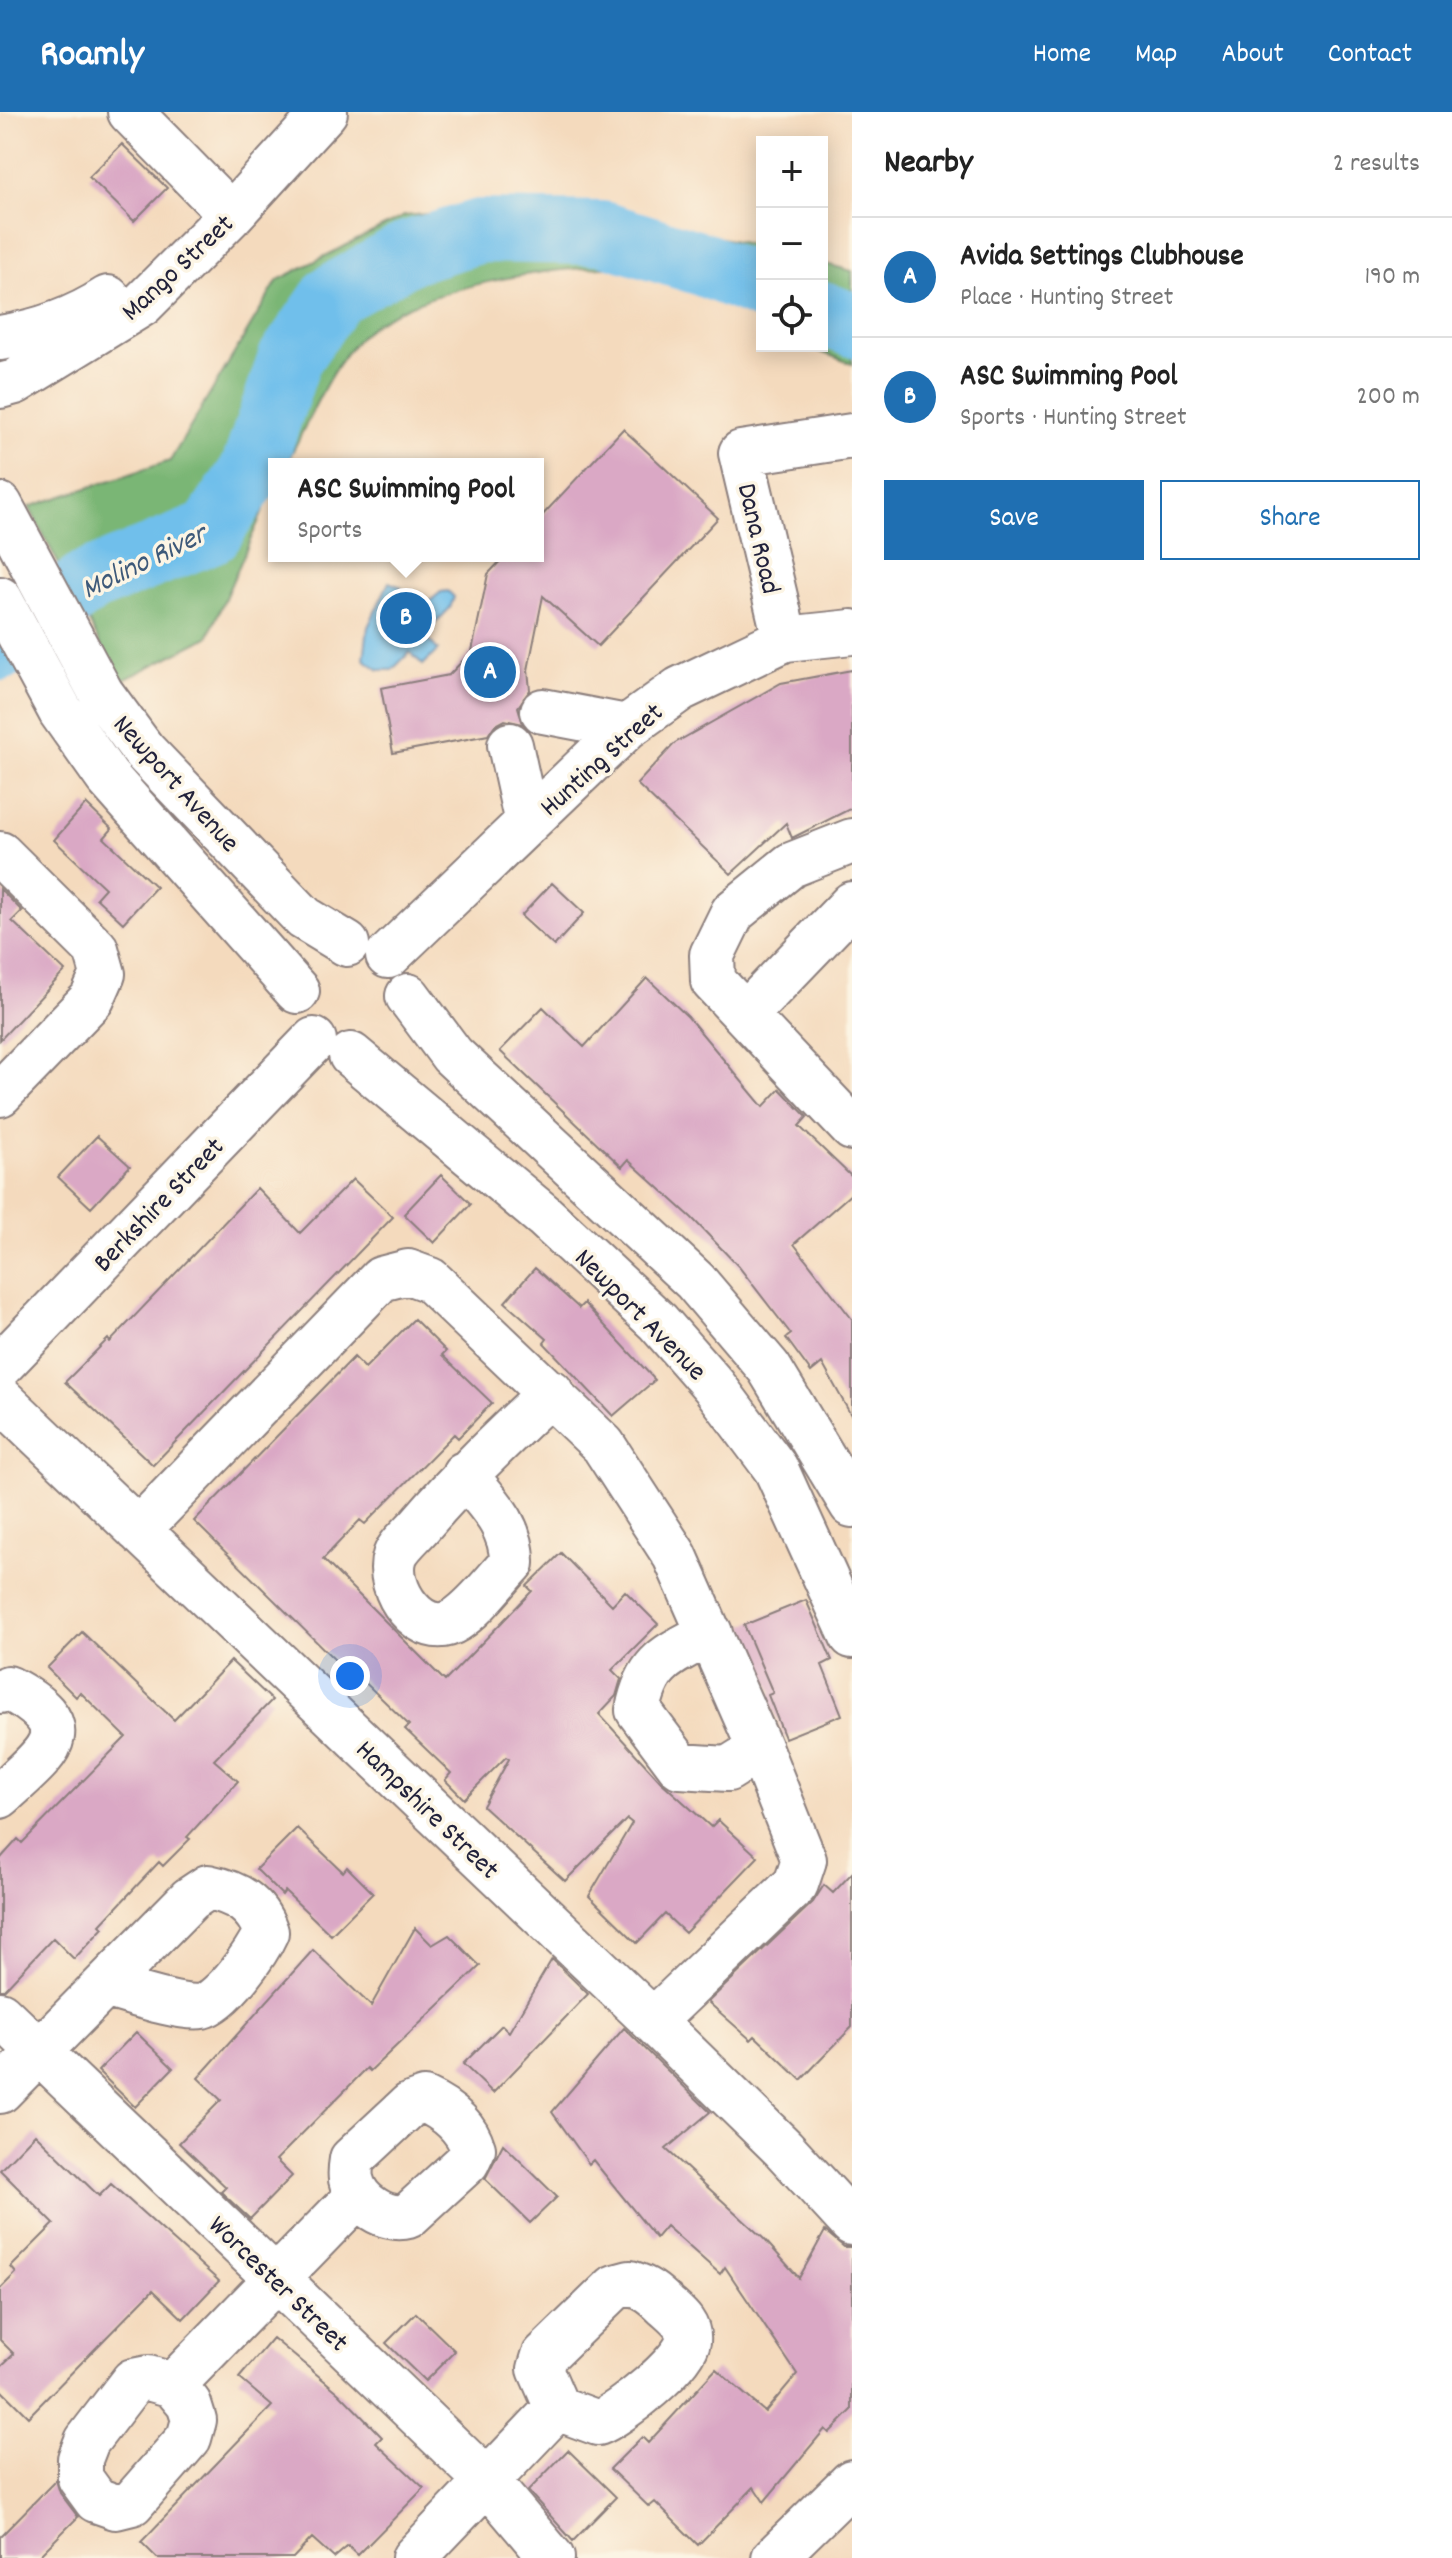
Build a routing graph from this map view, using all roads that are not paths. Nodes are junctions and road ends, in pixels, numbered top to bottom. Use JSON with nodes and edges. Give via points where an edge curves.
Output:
{"nodes":[{"id":1,"x":130,"y":112,"type":"edge"},
{"id":2,"x":286,"y":112,"type":"edge"},
{"id":3,"x":325,"y":112,"type":"edge"},
{"id":4,"x":221,"y":206,"type":"junction"},
{"id":5,"x":0,"y":338,"type":"edge"},
{"id":6,"x":0,"y":386,"type":"edge"},
{"id":7,"x":852,"y":436,"type":"edge"},
{"id":8,"x":3,"y":512,"type":"edge"},
{"id":9,"x":0,"y":599,"type":"edge"},
{"id":10,"x":852,"y":632,"type":"edge"},
{"id":11,"x":785,"y":639,"type":"junction"},
{"id":12,"x":543,"y":711,"type":"dead end"},
{"id":13,"x":627,"y":727,"type":"junction"},
{"id":14,"x":510,"y":745,"type":"dead end"},
{"id":15,"x":527,"y":823,"type":"junction"},
{"id":16,"x":852,"y":841,"type":"edge"},
{"id":17,"x":0,"y":854,"type":"edge"},
{"id":18,"x":852,"y":904,"type":"edge"},
{"id":19,"x":368,"y":950,"type":"junction"},
{"id":20,"x":297,"y":991,"type":"junction"},
{"id":21,"x":408,"y":996,"type":"junction"},
{"id":22,"x":745,"y":1015,"type":"junction"},
{"id":23,"x":332,"y":1047,"type":"junction"},
{"id":24,"x":0,"y":1094,"type":"edge"},
{"id":25,"x":852,"y":1128,"type":"edge"},
{"id":26,"x":0,"y":1366,"type":"edge"},
{"id":27,"x":551,"y":1392,"type":"junction"},
{"id":28,"x":0,"y":1398,"type":"edge"},
{"id":29,"x":464,"y":1474,"type":"dead end"},
{"id":30,"x":852,"y":1505,"type":"edge"},
{"id":31,"x":138,"y":1530,"type":"junction"},
{"id":32,"x":710,"y":1633,"type":"junction"},
{"id":33,"x":852,"y":1636,"type":"edge"},
{"id":34,"x":0,"y":1691,"type":"edge"},
{"id":35,"x":760,"y":1749,"type":"junction"},
{"id":36,"x":0,"y":1796,"type":"edge"},
{"id":37,"x":105,"y":1985,"type":"dead end"},
{"id":38,"x":0,"y":2014,"type":"edge"},
{"id":39,"x":653,"y":2021,"type":"junction"},
{"id":40,"x":38,"y":2051,"type":"junction"},
{"id":41,"x":0,"y":2091,"type":"edge"},
{"id":42,"x":358,"y":2195,"type":"dead end"},
{"id":43,"x":852,"y":2223,"type":"edge"},
{"id":44,"x":276,"y":2279,"type":"junction"},
{"id":45,"x":173,"y":2385,"type":"dead end"},
{"id":46,"x":557,"y":2408,"type":"dead end"},
{"id":47,"x":487,"y":2481,"type":"junction"},
{"id":48,"x":852,"y":2482,"type":"edge"},
{"id":49,"x":414,"y":2558,"type":"edge"},
{"id":50,"x":552,"y":2558,"type":"edge"},
{"id":51,"x":774,"y":2558,"type":"edge"}],
"edges":[{"from":1,"to":4,"type":"street"},
{"from":2,"to":4,"type":"street","name":"Mango Street"},
{"from":3,"to":4,"type":"street","name":"Mango Street"},
{"from":4,"to":5,"type":"street","name":"Mango Street","via":[[87,312]]},
{"from":4,"to":6,"type":"street","name":"Mango Street","via":[[142,304],[15,382]]},
{"from":7,"to":11,"type":"street","name":"Dana Road","via":[[741,453]]},
{"from":8,"to":19,"type":"street","name":"Newport Avenue","via":[[101,693],[149,758],[304,918]]},
{"from":9,"to":20,"type":"street","name":"Newport Avenue","via":[[61,712],[147,826]]},
{"from":10,"to":11,"type":"street","name":"Hunting Street"},
{"from":11,"to":13,"type":"street","name":"Hunting Street","via":[[680,689]]},
{"from":12,"to":13,"type":"street"},
{"from":13,"to":15,"type":"street","name":"Hunting Street"},
{"from":14,"to":15,"type":"street"},
{"from":15,"to":19,"type":"street","name":"Hunting Street"},
{"from":16,"to":22,"type":"street","via":[[791,865],[733,912],[717,938],[713,981]]},
{"from":17,"to":24,"type":"street","via":[[96,949],[103,974],[92,999]]},
{"from":18,"to":22,"type":"street"},
{"from":19,"to":20,"type":"street","via":[[329,948],[303,973]]},
{"from":19,"to":21,"type":"street","via":[[405,981]]},
{"from":20,"to":23,"type":"street","via":[[297,1009]]},
{"from":21,"to":23,"type":"street","via":[[407,1015],[386,1045],[369,1053]]},
{"from":21,"to":30,"type":"street","name":"Newport Avenue","via":[[452,1055],[695,1281],[769,1368]]},
{"from":22,"to":25,"type":"street"},
{"from":23,"to":26,"type":"street","name":"Berkshire Street"},
{"from":23,"to":33,"type":"street","name":"Newport Avenue","via":[[544,1216],[658,1322],[776,1469]]},
{"from":27,"to":29,"type":"street"},
{"from":27,"to":31,"type":"street","via":[[430,1280],[408,1272],[381,1279]]},
{"from":27,"to":32,"type":"street","via":[[611,1457],[675,1556]]},
{"from":28,"to":31,"type":"street","name":"Hampshire Street"},
{"from":31,"to":39,"type":"street","name":"Hampshire Street"},
{"from":32,"to":35,"type":"street"},
{"from":32,"to":35,"type":"street","via":[[656,1663],[643,1685],[638,1710],[680,1766],[728,1769]]},
{"from":34,"to":36,"type":"street","via":[[8,1688],[29,1699],[49,1721],[54,1736],[50,1750]]},
{"from":35,"to":39,"type":"street","via":[[804,1860],[802,1872],[796,1884]]},
{"from":37,"to":40,"type":"street"},
{"from":38,"to":40,"type":"street","name":"Worcester Street"},
{"from":39,"to":43,"type":"street","name":"Hampshire Street"},
{"from":40,"to":41,"type":"street"},
{"from":40,"to":44,"type":"street","name":"Worcester Street"},
{"from":42,"to":44,"type":"street"},
{"from":44,"to":45,"type":"street"},
{"from":44,"to":47,"type":"street","name":"Worcester Street"},
{"from":46,"to":47,"type":"street"},
{"from":47,"to":49,"type":"street"},
{"from":47,"to":50,"type":"street","name":"Worcester Street"},
{"from":48,"to":51,"type":"street"}]}
